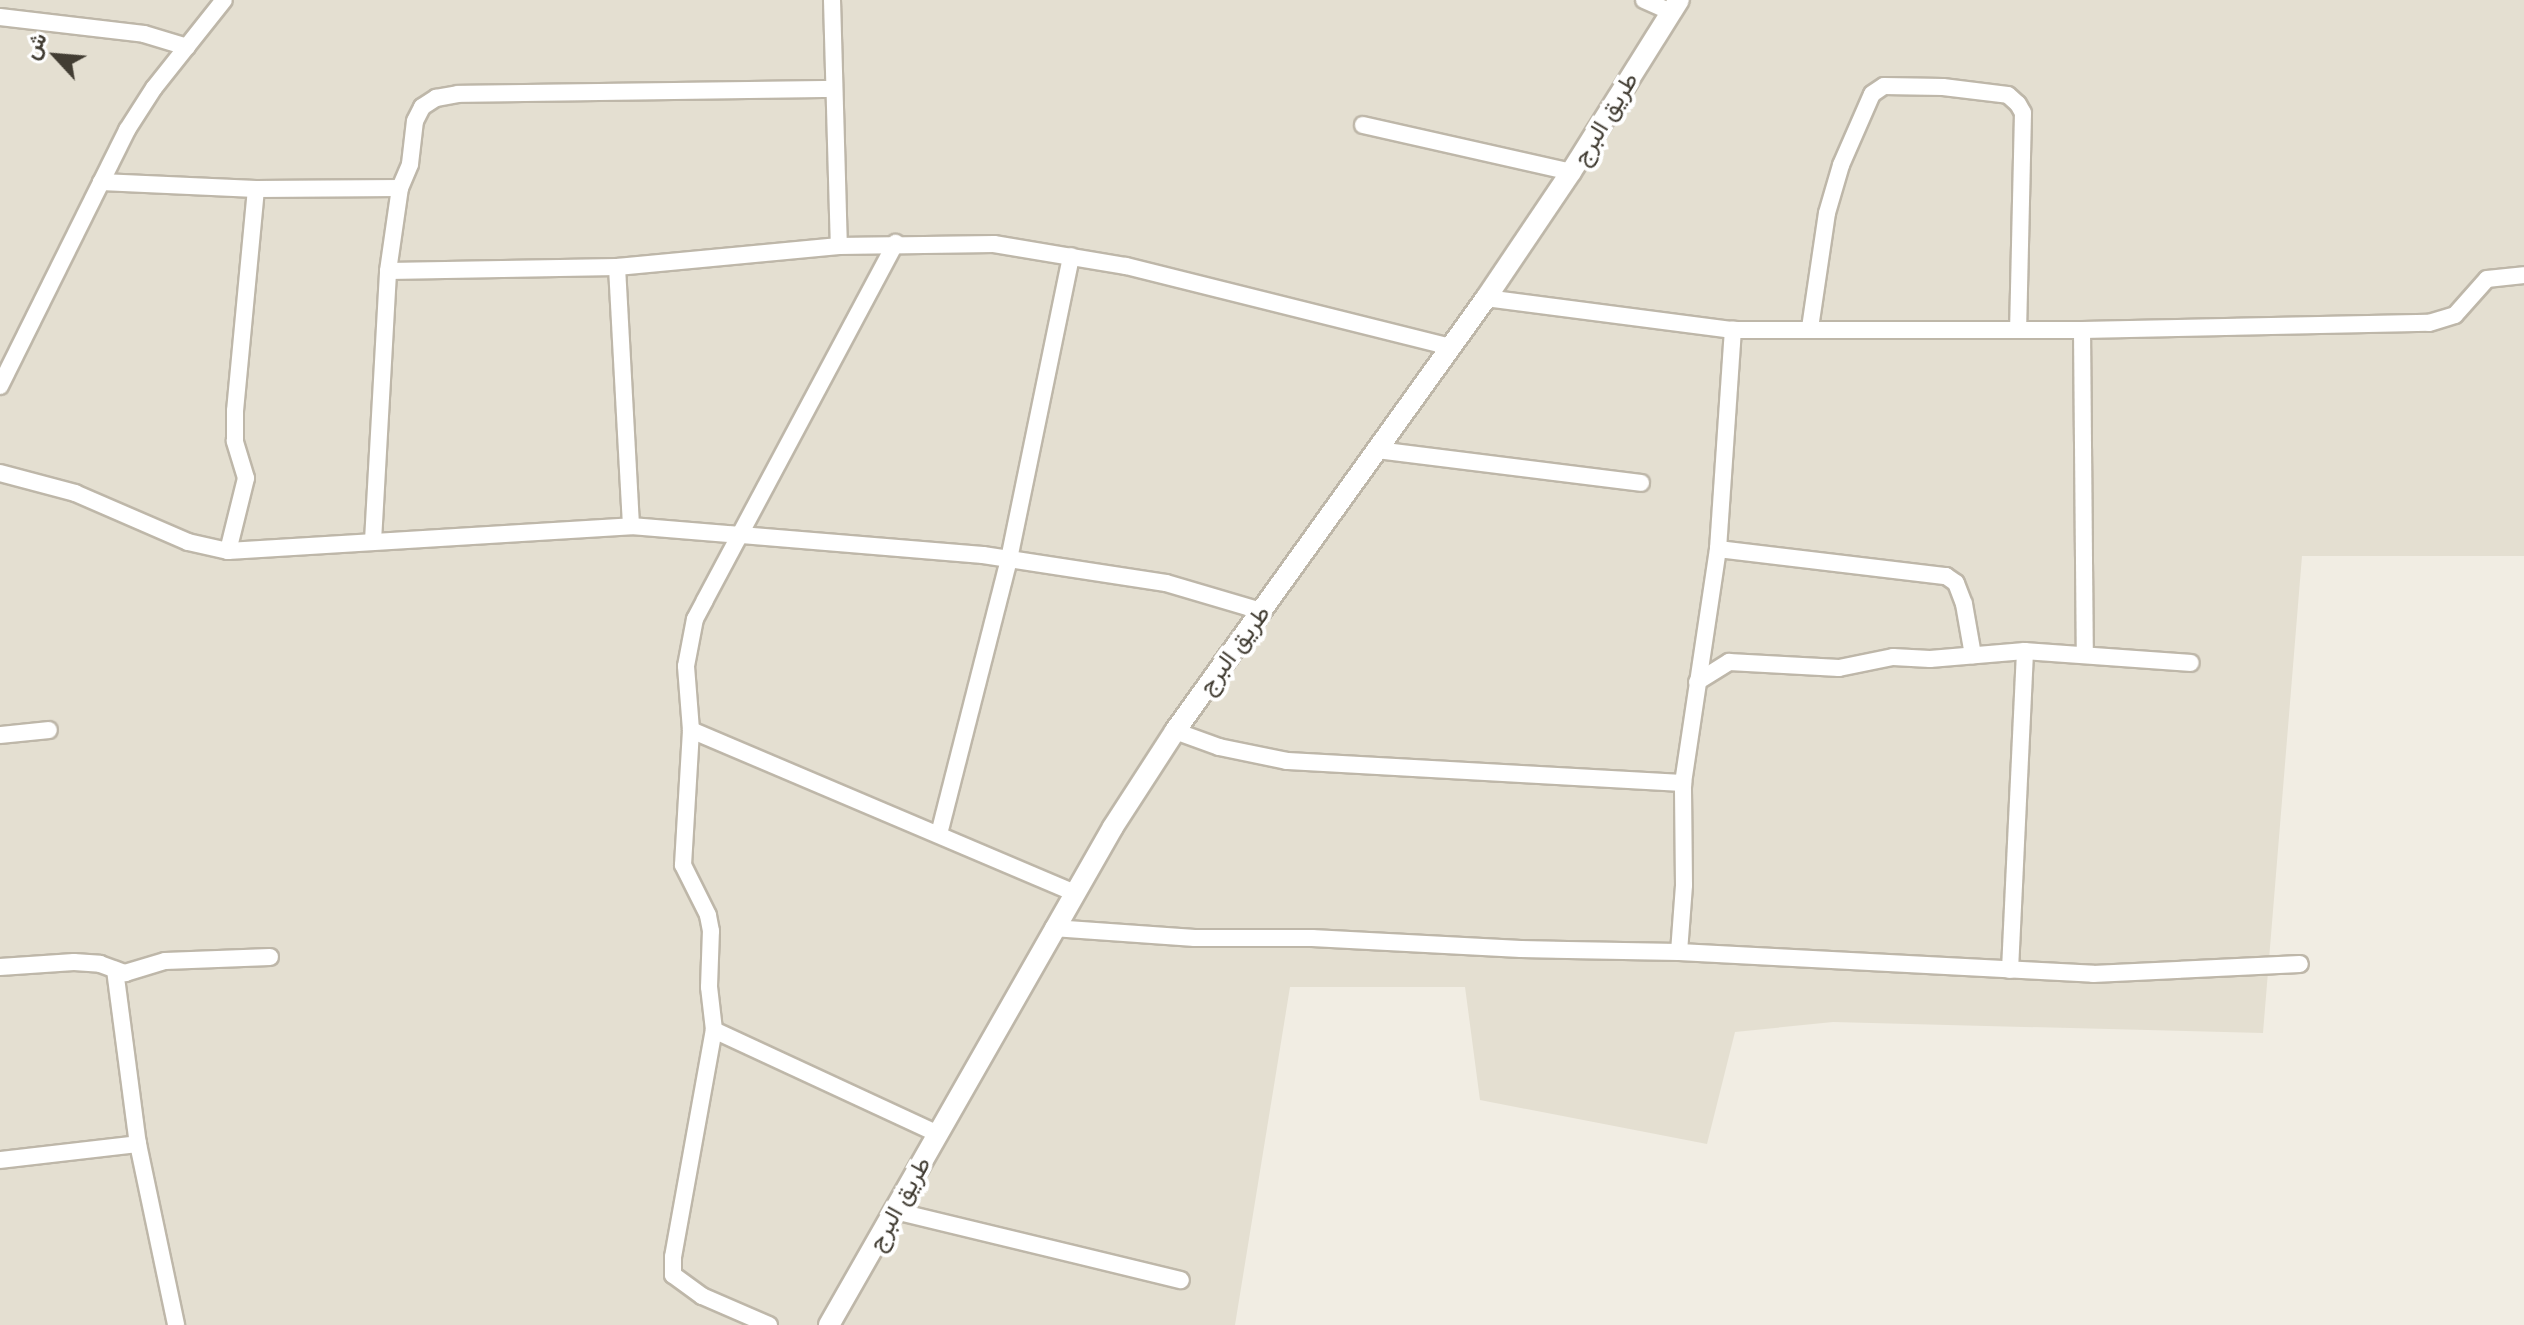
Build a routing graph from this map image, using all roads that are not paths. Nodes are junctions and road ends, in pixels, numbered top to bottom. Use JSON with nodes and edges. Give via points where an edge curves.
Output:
{"nodes":[{"id":1,"x":224,"y":0,"type":"edge"},
{"id":2,"x":832,"y":0,"type":"edge"},
{"id":3,"x":1644,"y":0,"type":"edge"},
{"id":4,"x":1675,"y":6,"type":"edge"},
{"id":5,"x":0,"y":17,"type":"edge"},
{"id":6,"x":187,"y":47,"type":"junction"},
{"id":7,"x":834,"y":89,"type":"junction"},
{"id":8,"x":1363,"y":125,"type":"dead end"},
{"id":9,"x":1571,"y":172,"type":"junction"},
{"id":10,"x":101,"y":182,"type":"junction"},
{"id":11,"x":400,"y":188,"type":"junction"},
{"id":12,"x":256,"y":189,"type":"junction"},
{"id":13,"x":896,"y":243,"type":"junction"},
{"id":14,"x":839,"y":246,"type":"junction"},
{"id":15,"x":1071,"y":256,"type":"junction"},
{"id":16,"x":617,"y":267,"type":"junction"},
{"id":17,"x":388,"y":271,"type":"junction"},
{"id":18,"x":2524,"y":275,"type":"edge"},
{"id":19,"x":1486,"y":298,"type":"junction"},
{"id":20,"x":1810,"y":328,"type":"junction"},
{"id":21,"x":2018,"y":328,"type":"junction"},
{"id":22,"x":1733,"y":330,"type":"junction"},
{"id":23,"x":2082,"y":330,"type":"junction"},
{"id":24,"x":1451,"y":347,"type":"junction"},
{"id":25,"x":0,"y":386,"type":"edge"},
{"id":26,"x":1377,"y":450,"type":"junction"},
{"id":27,"x":0,"y":473,"type":"edge"},
{"id":28,"x":1641,"y":483,"type":"dead end"},
{"id":29,"x":631,"y":526,"type":"junction"},
{"id":30,"x":743,"y":533,"type":"junction"},
{"id":31,"x":373,"y":541,"type":"junction"},
{"id":32,"x":1718,"y":549,"type":"junction"},
{"id":33,"x":228,"y":551,"type":"junction"},
{"id":34,"x":1009,"y":559,"type":"junction"},
{"id":35,"x":1261,"y":611,"type":"junction"},
{"id":36,"x":2025,"y":651,"type":"junction"},
{"id":37,"x":2085,"y":652,"type":"junction"},
{"id":38,"x":1973,"y":655,"type":"junction"},
{"id":39,"x":2191,"y":663,"type":"dead end"},
{"id":40,"x":1697,"y":682,"type":"junction"},
{"id":41,"x":49,"y":730,"type":"dead end"},
{"id":42,"x":691,"y":730,"type":"junction"},
{"id":43,"x":1175,"y":731,"type":"junction"},
{"id":44,"x":0,"y":735,"type":"edge"},
{"id":45,"x":1683,"y":783,"type":"junction"},
{"id":46,"x":939,"y":834,"type":"junction"},
{"id":47,"x":1073,"y":892,"type":"junction"},
{"id":48,"x":1053,"y":928,"type":"junction"},
{"id":49,"x":1679,"y":952,"type":"junction"},
{"id":50,"x":270,"y":957,"type":"dead end"},
{"id":51,"x":2300,"y":964,"type":"dead end"},
{"id":52,"x":0,"y":967,"type":"edge"},
{"id":53,"x":115,"y":970,"type":"junction"},
{"id":54,"x":2010,"y":970,"type":"junction"},
{"id":55,"x":714,"y":1030,"type":"junction"},
{"id":56,"x":936,"y":1133,"type":"junction"},
{"id":57,"x":138,"y":1144,"type":"junction"},
{"id":58,"x":0,"y":1160,"type":"edge"},
{"id":59,"x":895,"y":1211,"type":"junction"},
{"id":60,"x":1181,"y":1280,"type":"dead end"},
{"id":61,"x":176,"y":1325,"type":"edge"},
{"id":62,"x":769,"y":1325,"type":"edge"},
{"id":63,"x":829,"y":1325,"type":"edge"}],
"edges":[{"from":1,"to":6,"type":"street"},
{"from":2,"to":7,"type":"street"},
{"from":3,"to":4,"type":"street"},
{"from":4,"to":9,"type":"street","name":"طريق البرج"},
{"from":5,"to":6,"type":"street","via":[[144,34]]},
{"from":6,"to":10,"type":"street","via":[[147,99]]},
{"from":7,"to":11,"type":"street","via":[[436,98],[422,107],[415,121],[414,145]]},
{"from":7,"to":14,"type":"street"},
{"from":8,"to":9,"type":"street"},
{"from":9,"to":19,"type":"street","name":"طريق البرج"},
{"from":10,"to":12,"type":"street"},
{"from":10,"to":25,"type":"street"},
{"from":11,"to":12,"type":"street"},
{"from":11,"to":17,"type":"street"},
{"from":12,"to":33,"type":"street","via":[[235,411],[235,441],[246,478]]},
{"from":13,"to":14,"type":"street"},
{"from":13,"to":15,"type":"street","via":[[1023,246]]},
{"from":13,"to":30,"type":"street"},
{"from":14,"to":16,"type":"street"},
{"from":15,"to":24,"type":"street"},
{"from":15,"to":34,"type":"street"},
{"from":16,"to":17,"type":"street"},
{"from":16,"to":29,"type":"street"},
{"from":17,"to":31,"type":"street"},
{"from":18,"to":23,"type":"street","via":[[2487,279],[2455,315],[2429,323]]},
{"from":19,"to":22,"type":"street"},
{"from":19,"to":24,"type":"street","name":"طريق البرج"},
{"from":20,"to":21,"type":"street"},
{"from":20,"to":21,"type":"street","via":[[1827,213],[1841,165],[1872,94],[1884,86],[2008,95],[2023,113]]},
{"from":20,"to":22,"type":"street"},
{"from":21,"to":23,"type":"street"},
{"from":22,"to":32,"type":"street"},
{"from":23,"to":37,"type":"street"},
{"from":24,"to":26,"type":"street","name":"طريق البرج"},
{"from":26,"to":28,"type":"street"},
{"from":26,"to":35,"type":"street","name":"طريق البرج"},
{"from":27,"to":33,"type":"street","via":[[75,493],[188,542]]},
{"from":29,"to":30,"type":"street"},
{"from":29,"to":31,"type":"street"},
{"from":30,"to":34,"type":"street"},
{"from":30,"to":42,"type":"street","via":[[695,619],[686,666]]},
{"from":31,"to":33,"type":"street"},
{"from":32,"to":38,"type":"street","via":[[1946,576],[1956,583],[1964,604]]},
{"from":32,"to":40,"type":"street"},
{"from":34,"to":35,"type":"street","via":[[1166,583]]},
{"from":34,"to":46,"type":"street"},
{"from":35,"to":43,"type":"street","name":"طريق البرج"},
{"from":36,"to":37,"type":"street"},
{"from":36,"to":38,"type":"street"},
{"from":36,"to":54,"type":"street"},
{"from":37,"to":39,"type":"street"},
{"from":38,"to":40,"type":"street","via":[[1893,657],[1839,668],[1729,662]]},
{"from":40,"to":45,"type":"street"},
{"from":41,"to":44,"type":"street"},
{"from":42,"to":46,"type":"street"},
{"from":42,"to":55,"type":"street","via":[[683,865],[708,915]]},
{"from":43,"to":45,"type":"street","via":[[1219,747],[1287,761]]},
{"from":43,"to":47,"type":"street","name":"طريق البرج"},
{"from":45,"to":49,"type":"street"},
{"from":46,"to":47,"type":"street"},
{"from":47,"to":48,"type":"street","name":"طريق البرج"},
{"from":48,"to":49,"type":"street","via":[[1195,938]]},
{"from":48,"to":56,"type":"street","name":"طريق البرج"},
{"from":49,"to":54,"type":"street"},
{"from":50,"to":53,"type":"street","via":[[202,957],[136,971]]},
{"from":51,"to":54,"type":"street","via":[[2093,974]]},
{"from":52,"to":53,"type":"street","via":[[74,962]]},
{"from":53,"to":57,"type":"street"},
{"from":55,"to":56,"type":"street"},
{"from":55,"to":62,"type":"street","via":[[673,1275],[702,1296]]},
{"from":56,"to":59,"type":"street","name":"طريق البرج"},
{"from":57,"to":58,"type":"street"},
{"from":57,"to":61,"type":"street"},
{"from":59,"to":60,"type":"street"},
{"from":59,"to":63,"type":"street","name":"طريق البرج"}]}
